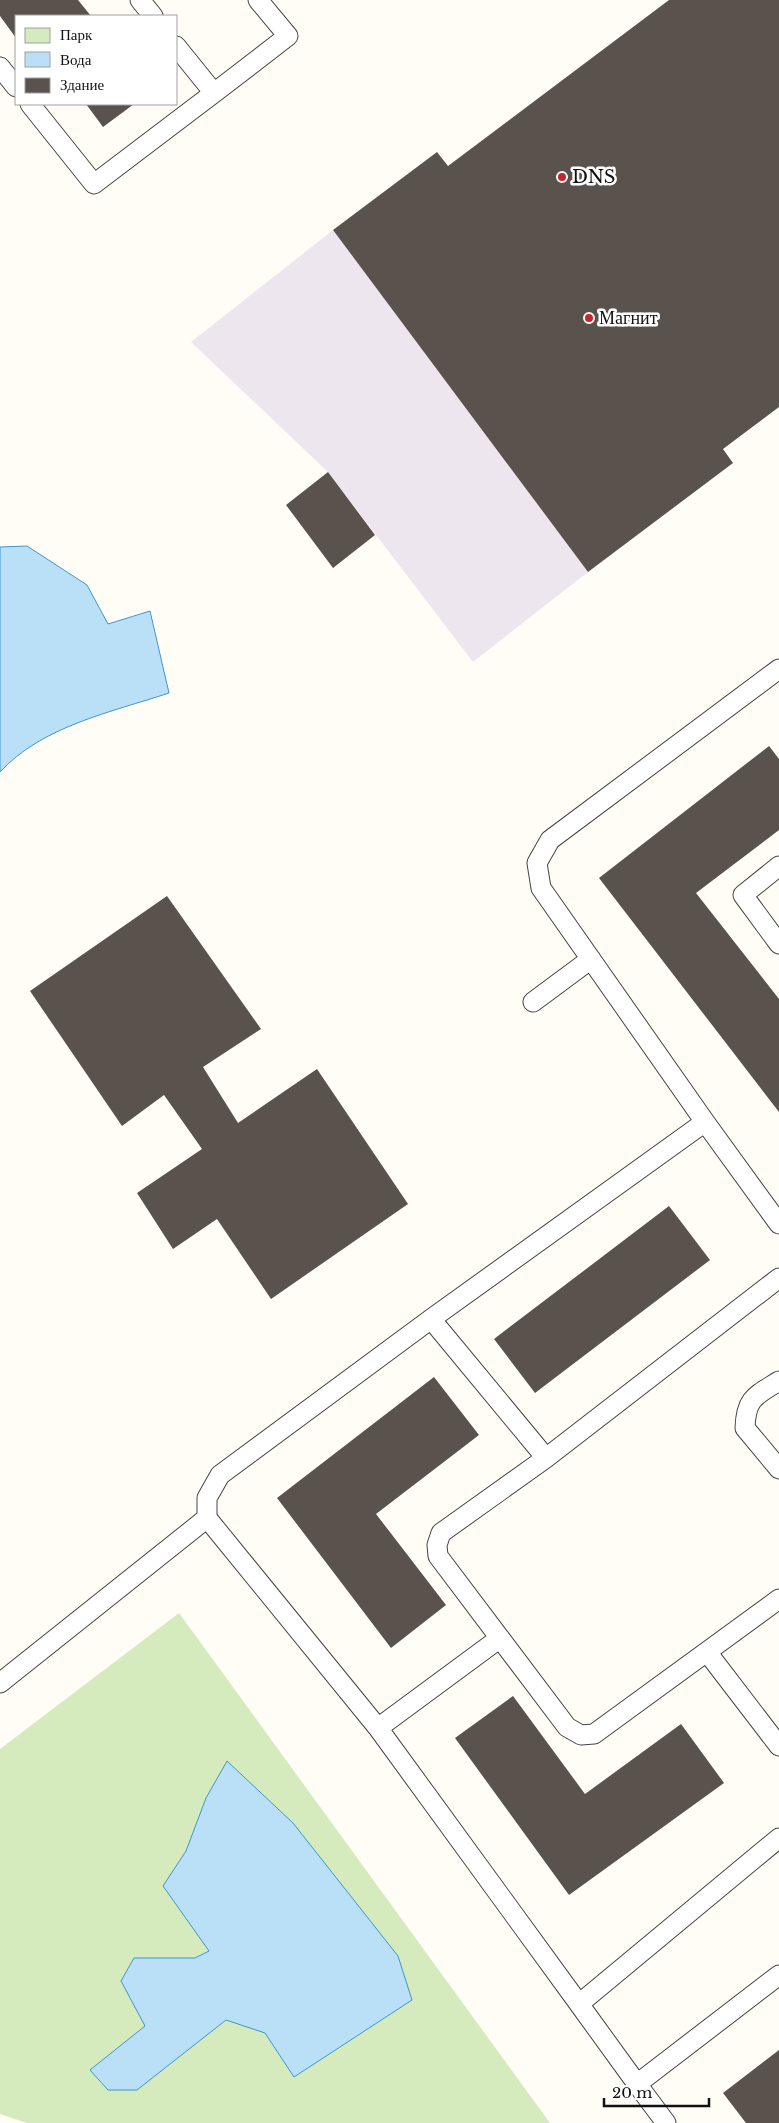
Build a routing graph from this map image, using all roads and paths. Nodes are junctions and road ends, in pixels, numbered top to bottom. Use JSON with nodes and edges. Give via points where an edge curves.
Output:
{"nodes":[{"id":1,"x":140,"y":0,"type":"edge"},
{"id":2,"x":258,"y":0,"type":"edge"},
{"id":3,"x":152,"y":15,"type":"edge"},
{"id":4,"x":178,"y":48,"type":"edge"},
{"id":5,"x":0,"y":66,"type":"edge"},
{"id":6,"x":15,"y":86,"type":"edge"},
{"id":7,"x":214,"y":93,"type":"junction"},
{"id":8,"x":31,"y":105,"type":"edge"},
{"id":9,"x":779,"y":669,"type":"edge"},
{"id":10,"x":779,"y":866,"type":"edge"},
{"id":11,"x":779,"y":944,"type":"edge"},
{"id":12,"x":591,"y":959,"type":"junction"},
{"id":13,"x":534,"y":1002,"type":"dead end"},
{"id":14,"x":705,"y":1122,"type":"junction"},
{"id":15,"x":779,"y":1224,"type":"edge"},
{"id":16,"x":779,"y":1278,"type":"edge"},
{"id":17,"x":431,"y":1319,"type":"junction"},
{"id":18,"x":779,"y":1382,"type":"edge"},
{"id":19,"x":546,"y":1458,"type":"junction"},
{"id":20,"x":779,"y":1469,"type":"edge"},
{"id":21,"x":207,"y":1518,"type":"junction"},
{"id":22,"x":779,"y":1599,"type":"edge"},
{"id":23,"x":500,"y":1638,"type":"junction"},
{"id":24,"x":707,"y":1652,"type":"junction"},
{"id":25,"x":0,"y":1683,"type":"edge"},
{"id":26,"x":378,"y":1728,"type":"junction"},
{"id":27,"x":779,"y":1746,"type":"edge"},
{"id":28,"x":779,"y":1838,"type":"edge"},
{"id":29,"x":779,"y":1975,"type":"edge"},
{"id":30,"x":579,"y":2004,"type":"junction"},
{"id":31,"x":637,"y":2084,"type":"junction"},
{"id":32,"x":666,"y":2123,"type":"edge"}],
"edges":[{"from":1,"to":3,"type":"lane"},
{"from":2,"to":7,"type":"lane","via":[[288,36]]},
{"from":4,"to":7,"type":"lane"},
{"from":5,"to":6,"type":"lane"},
{"from":7,"to":8,"type":"lane","via":[[94,184]]},
{"from":9,"to":12,"type":"lane","via":[[550,840],[537,863],[542,888]]},
{"from":10,"to":11,"type":"lane","via":[[743,895]]},
{"from":12,"to":13,"type":"lane"},
{"from":12,"to":14,"type":"lane"},
{"from":14,"to":15,"type":"lane"},
{"from":14,"to":17,"type":"lane"},
{"from":16,"to":19,"type":"lane"},
{"from":17,"to":19,"type":"lane"},
{"from":17,"to":21,"type":"lane","via":[[220,1475],[207,1498]]},
{"from":18,"to":20,"type":"lane","via":[[752,1398],[745,1410],[744,1428]]},
{"from":19,"to":23,"type":"lane","via":[[441,1533],[436,1545],[438,1556]]},
{"from":21,"to":25,"type":"lane"},
{"from":21,"to":26,"type":"lane"},
{"from":22,"to":24,"type":"lane"},
{"from":23,"to":24,"type":"lane","via":[[567,1727],[581,1735],[594,1734]]},
{"from":23,"to":26,"type":"lane"},
{"from":24,"to":27,"type":"lane"},
{"from":26,"to":30,"type":"lane"},
{"from":28,"to":30,"type":"lane"},
{"from":29,"to":31,"type":"lane"},
{"from":30,"to":31,"type":"lane"},
{"from":31,"to":32,"type":"lane"}]}
